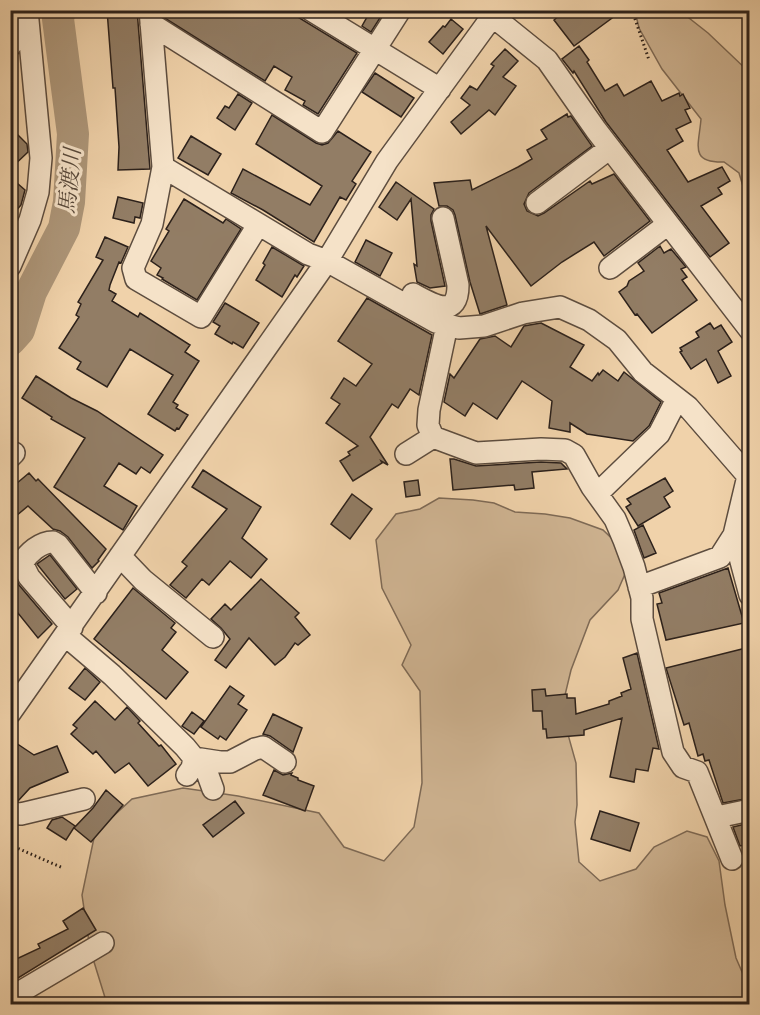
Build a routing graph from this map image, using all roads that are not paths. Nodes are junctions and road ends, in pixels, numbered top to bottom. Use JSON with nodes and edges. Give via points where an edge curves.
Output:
{"nodes":[{"id":1,"x":311,"y":10,"type":"edge"},
{"id":2,"x":400,"y":10,"type":"edge"},
{"id":3,"x":492,"y":12,"type":"edge"},
{"id":4,"x":22,"y":16,"type":"edge"},
{"id":5,"x":151,"y":17,"type":"edge"},
{"id":6,"x":10,"y":46,"type":"edge"},
{"id":7,"x":375,"y":50,"type":"junction"},
{"id":8,"x":440,"y":89,"type":"junction"},
{"id":9,"x":610,"y":148,"type":"junction"},
{"id":10,"x":163,"y":167,"type":"junction"},
{"id":11,"x":537,"y":203,"type":"dead end"},
{"id":12,"x":443,"y":218,"type":"dead end"},
{"id":13,"x":668,"y":224,"type":"junction"},
{"id":14,"x":258,"y":225,"type":"junction"},
{"id":15,"x":327,"y":261,"type":"junction"},
{"id":16,"x":10,"y":266,"type":"edge"},
{"id":17,"x":610,"y":268,"type":"dead end"},
{"id":18,"x":387,"y":295,"type":"junction"},
{"id":19,"x":447,"y":325,"type":"junction"},
{"id":20,"x":750,"y":330,"type":"edge"},
{"id":21,"x":677,"y":399,"type":"junction"},
{"id":22,"x":433,"y":437,"type":"junction"},
{"id":23,"x":406,"y":454,"type":"dead end"},
{"id":24,"x":749,"y":476,"type":"edge"},
{"id":25,"x":597,"y":494,"type":"junction"},
{"id":26,"x":734,"y":535,"type":"junction"},
{"id":27,"x":120,"y":556,"type":"junction"},
{"id":28,"x":639,"y":587,"type":"junction"},
{"id":29,"x":96,"y":593,"type":"junction"},
{"id":30,"x":750,"y":595,"type":"edge"},
{"id":31,"x":69,"y":631,"type":"junction"},
{"id":32,"x":213,"y":637,"type":"dead end"},
{"id":33,"x":11,"y":710,"type":"edge"},
{"id":34,"x":285,"y":762,"type":"dead end"},
{"id":35,"x":190,"y":766,"type":"junction"},
{"id":36,"x":213,"y":789,"type":"dead end"},
{"id":37,"x":84,"y":799,"type":"dead end"},
{"id":38,"x":750,"y":810,"type":"edge"},
{"id":39,"x":10,"y":813,"type":"edge"},
{"id":40,"x":717,"y":817,"type":"junction"},
{"id":41,"x":732,"y":859,"type":"dead end"},
{"id":42,"x":103,"y":943,"type":"dead end"},
{"id":43,"x":10,"y":998,"type":"edge"}],
"edges":[{"from":1,"to":7,"type":"street"},
{"from":2,"to":7,"type":"street"},
{"from":3,"to":8,"type":"street"},
{"from":3,"to":9,"type":"street","via":[[547,60]]},
{"from":4,"to":6,"type":"street"},
{"from":4,"to":16,"type":"street","via":[[41,158],[30,220]]},
{"from":5,"to":7,"type":"street","via":[[322,132]]},
{"from":5,"to":10,"type":"street"},
{"from":7,"to":8,"type":"street"},
{"from":8,"to":15,"type":"street","via":[[387,161]]},
{"from":9,"to":11,"type":"street"},
{"from":9,"to":13,"type":"street"},
{"from":10,"to":14,"type":"street"},
{"from":10,"to":14,"type":"street","via":[[152,224],[133,268],[136,279],[201,317]]},
{"from":12,"to":18,"type":"street","via":[[458,285],[456,302],[442,307],[404,292]]},
{"from":13,"to":17,"type":"street"},
{"from":13,"to":20,"type":"street"},
{"from":14,"to":15,"type":"street"},
{"from":15,"to":18,"type":"street"},
{"from":15,"to":27,"type":"street"},
{"from":18,"to":19,"type":"street"},
{"from":19,"to":21,"type":"street","via":[[484,326],[523,313],[560,307],[589,320],[617,340],[643,372]]},
{"from":19,"to":22,"type":"street","via":[[429,410],[428,425]]},
{"from":21,"to":24,"type":"street"},
{"from":21,"to":25,"type":"street","via":[[659,434]]},
{"from":22,"to":23,"type":"street"},
{"from":22,"to":25,"type":"street","via":[[476,453],[565,450],[576,457]]},
{"from":24,"to":26,"type":"street"},
{"from":25,"to":28,"type":"street","via":[[615,519]]},
{"from":26,"to":28,"type":"street","via":[[720,557]]},
{"from":26,"to":30,"type":"street"},
{"from":27,"to":29,"type":"street"},
{"from":27,"to":32,"type":"street"},
{"from":28,"to":40,"type":"street","via":[[642,619],[673,752],[683,767],[697,772]]},
{"from":29,"to":31,"type":"street"},
{"from":29,"to":31,"type":"street","via":[[52,542],[39,545],[24,560],[30,577]]},
{"from":31,"to":33,"type":"street"},
{"from":31,"to":35,"type":"street","via":[[185,747]]},
{"from":34,"to":35,"type":"street","via":[[263,747],[230,762],[203,761]]},
{"from":35,"to":36,"type":"street","via":[[205,767]]},
{"from":37,"to":39,"type":"street","via":[[21,814]]},
{"from":38,"to":40,"type":"street"},
{"from":40,"to":41,"type":"street"},
{"from":42,"to":43,"type":"street"}]}
